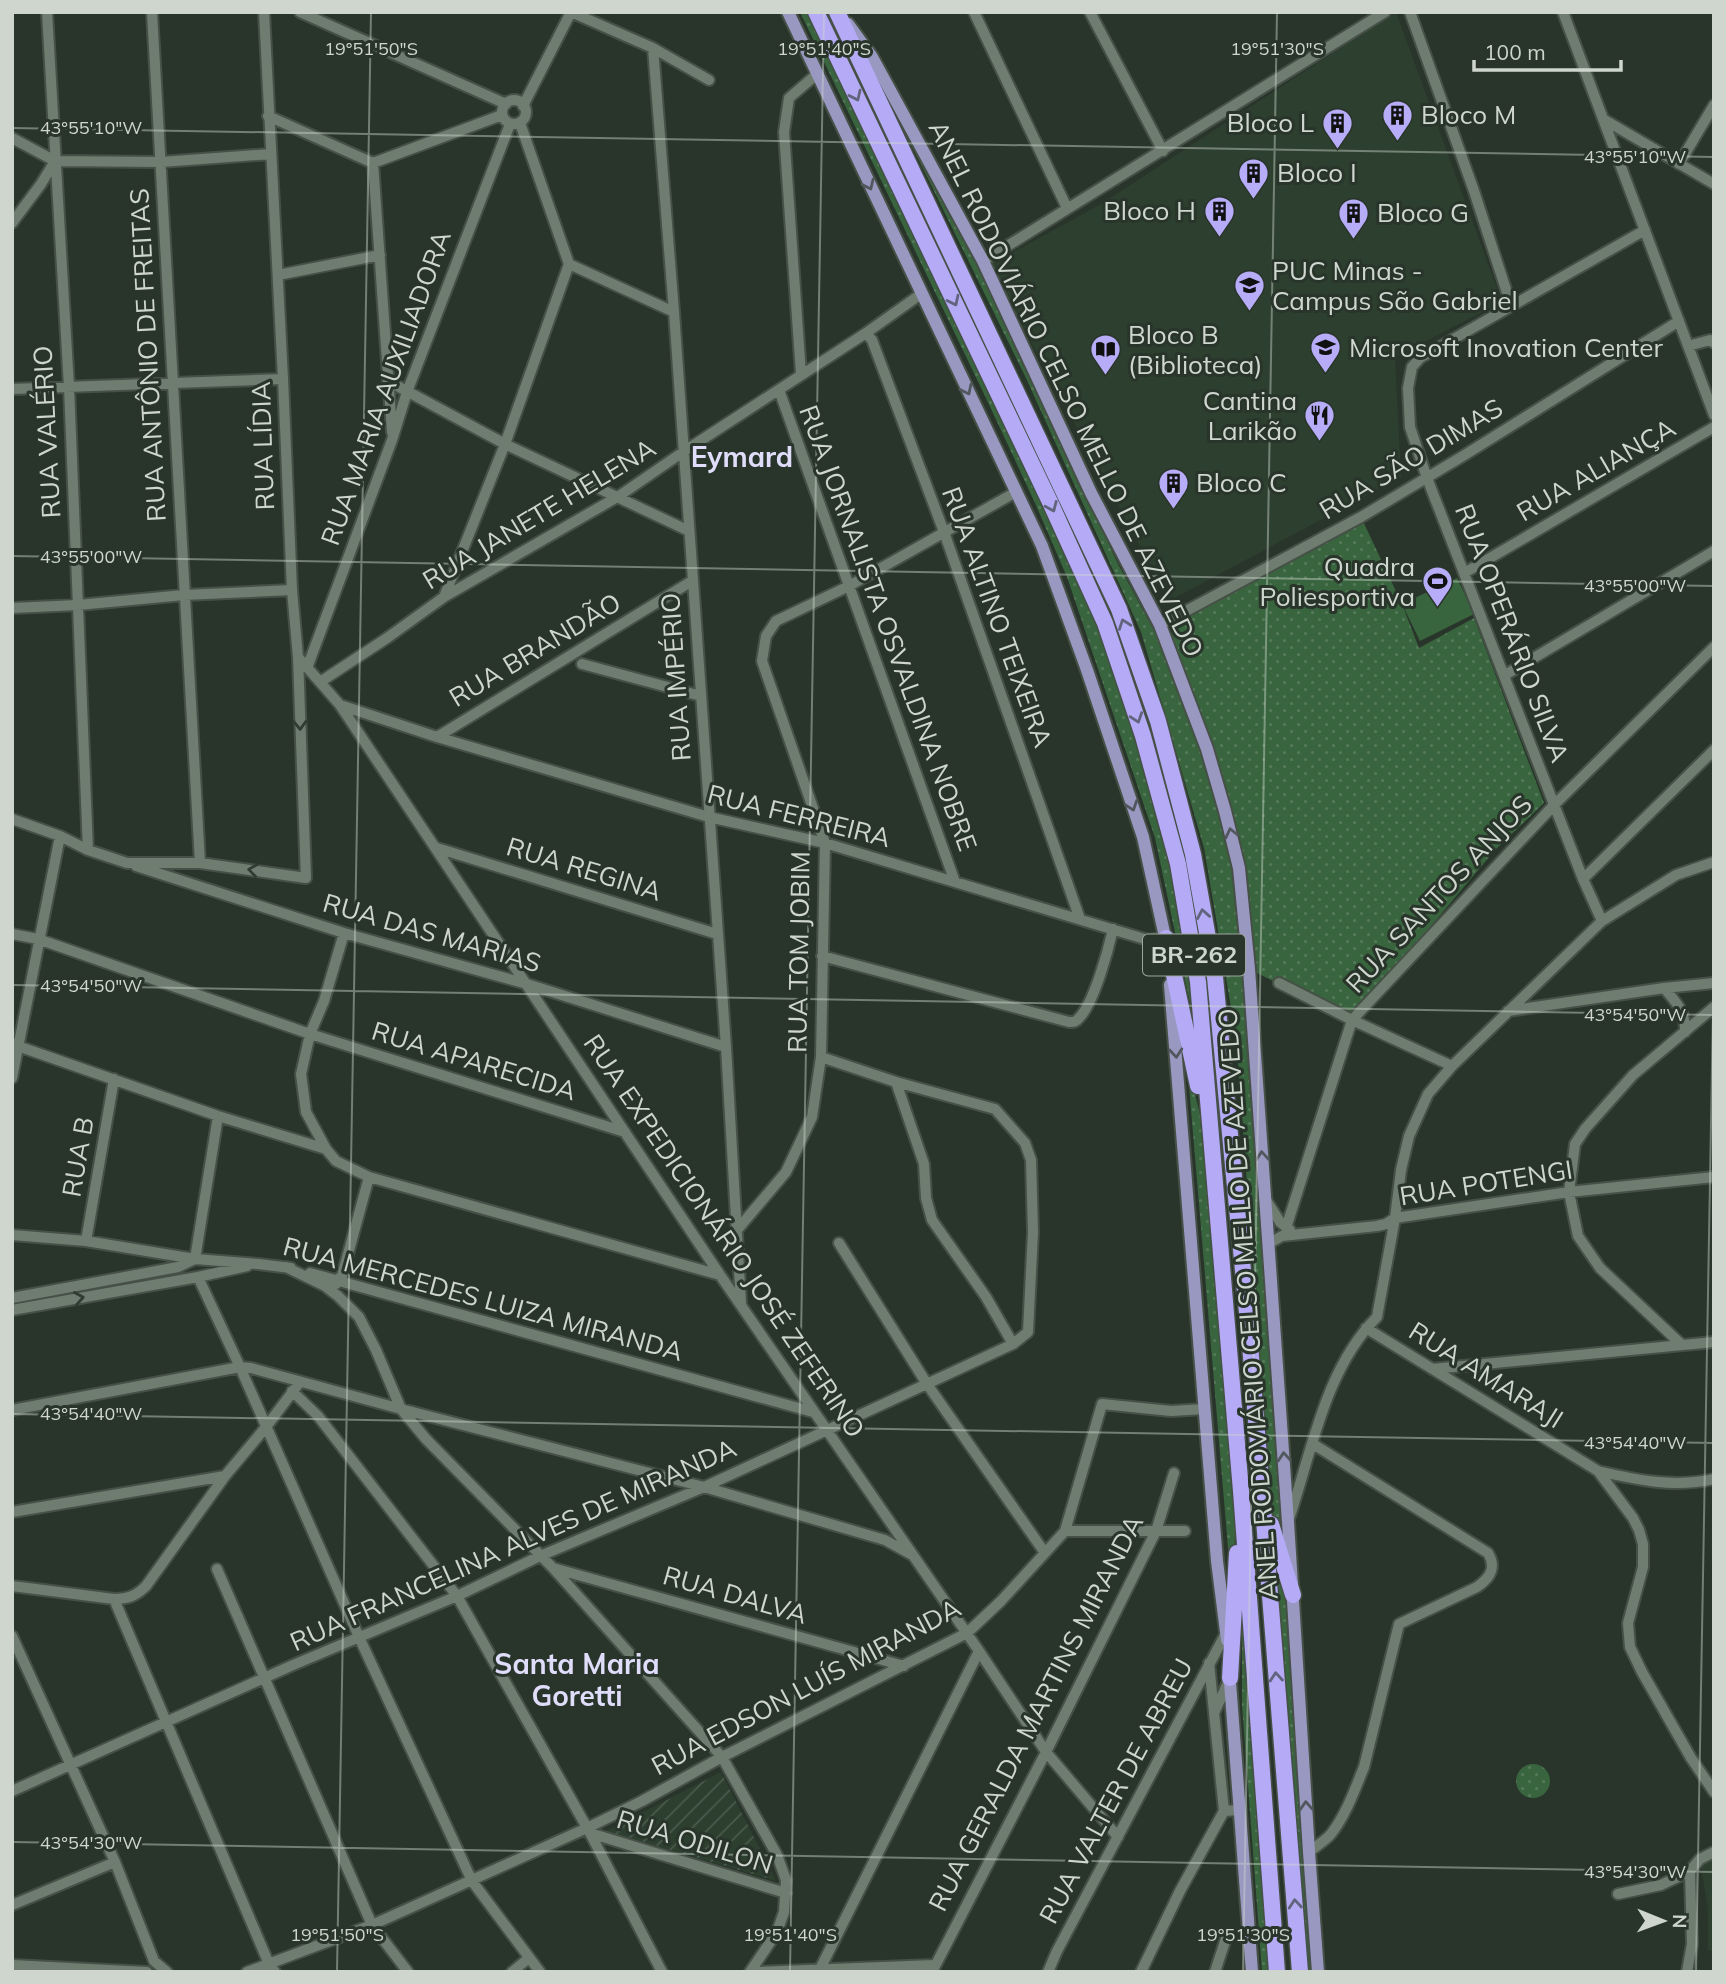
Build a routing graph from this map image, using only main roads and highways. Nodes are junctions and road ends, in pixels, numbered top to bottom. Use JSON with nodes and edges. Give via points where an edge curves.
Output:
{"nodes":[{"id":1,"x":788,"y":12,"type":"edge"},
{"id":2,"x":816,"y":12,"type":"edge"},
{"id":3,"x":838,"y":12,"type":"edge"},
{"id":4,"x":1166,"y":938,"type":"junction"},
{"id":5,"x":1212,"y":1149,"type":"junction"},
{"id":6,"x":1241,"y":1491,"type":"junction"},
{"id":7,"x":1262,"y":1493,"type":"junction"},
{"id":8,"x":1293,"y":1595,"type":"junction"},
{"id":9,"x":1230,"y":1678,"type":"junction"},
{"id":10,"x":1252,"y":1972,"type":"edge"},
{"id":11,"x":1277,"y":1972,"type":"edge"},
{"id":12,"x":1300,"y":1972,"type":"edge"},
{"id":13,"x":1318,"y":1972,"type":"edge"}],
"edges":[{"from":1,"to":4,"type":"main road","name":"ANEL RODOVIÁRIO CELSO MELLO DE AZEVEDO","one_way":true,"via":[[1042,546],[1143,837]]},
{"from":2,"to":5,"type":"highway","name":"ANEL RODOVIÁRIO CELSO MELLO DE AZEVEDO","number":"BR-262","one_way":true,"via":[[1105,623],[1143,736],[1178,864],[1198,982]]},
{"from":7,"to":3,"type":"highway","name":"ANEL RODOVIÁRIO CELSO MELLO DE AZEVEDO","number":"BR-262","one_way":true,"via":[[1215,977],[1193,854],[1158,721],[1119,609]]},
{"from":8,"to":3,"type":"main road","name":"ANEL RODOVIÁRIO CELSO MELLO DE AZEVEDO","one_way":true,"via":[[1249,969],[1239,868],[1225,811],[1160,625],[1091,494],[983,261],[872,57]]},
{"from":4,"to":5,"type":"highway"},
{"from":4,"to":9,"type":"main road","name":"ANEL RODOVIÁRIO CELSO MELLO DE AZEVEDO","one_way":true},
{"from":5,"to":6,"type":"highway","name":"ANEL RODOVIÁRIO CELSO MELLO DE AZEVEDO","number":"BR-262"},
{"from":6,"to":9,"type":"highway"},
{"from":6,"to":11,"type":"highway","name":"ANEL RODOVIÁRIO CELSO MELLO DE AZEVEDO","number":"BR-262"},
{"from":7,"to":8,"type":"highway"},
{"from":12,"to":7,"type":"highway","name":"ANEL RODOVIÁRIO CELSO MELLO DE AZEVEDO","number":"BR-262","one_way":true},
{"from":13,"to":8,"type":"main road","name":"ANEL RODOVIÁRIO CELSO MELLO DE AZEVEDO","one_way":true},
{"from":9,"to":10,"type":"main road","name":"ANEL RODOVIÁRIO CELSO MELLO DE AZEVEDO"}]}
